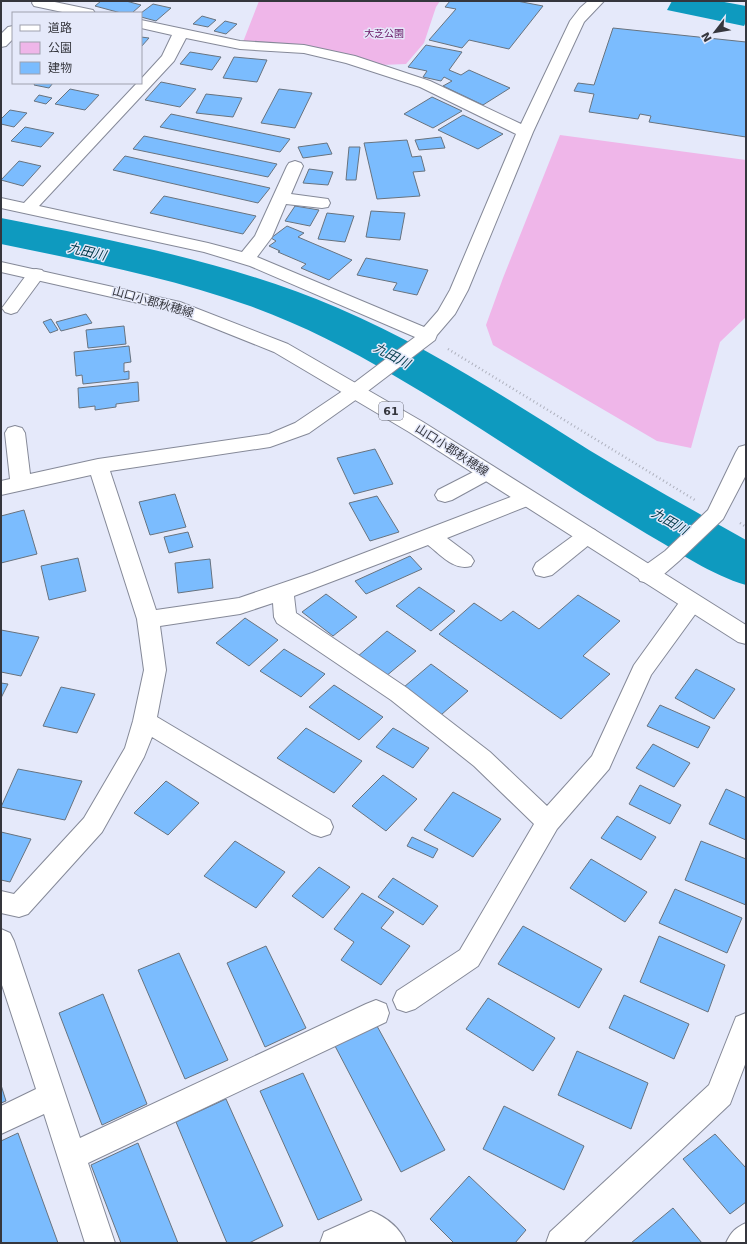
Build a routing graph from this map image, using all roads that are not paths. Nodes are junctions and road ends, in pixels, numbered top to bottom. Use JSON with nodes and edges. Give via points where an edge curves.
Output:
{"nodes":[{"id":1,"x":597,"y":1,"type":"edge"},
{"id":2,"x":37,"y":6,"type":"edge"},
{"id":3,"x":81,"y":12,"type":"edge"},
{"id":4,"x":142,"y":24,"type":"edge"},
{"id":5,"x":12,"y":31,"type":"edge"},
{"id":6,"x":181,"y":32,"type":"junction"},
{"id":7,"x":1,"y":43,"type":"edge"},
{"id":8,"x":525,"y":132,"type":"junction"},
{"id":9,"x":295,"y":166,"type":"dead end"},
{"id":10,"x":280,"y":198,"type":"junction"},
{"id":11,"x":1,"y":203,"type":"edge"},
{"id":12,"x":322,"y":203,"type":"dead end"},
{"id":13,"x":28,"y":208,"type":"junction"},
{"id":14,"x":246,"y":259,"type":"junction"},
{"id":15,"x":1,"y":267,"type":"edge"},
{"id":16,"x":36,"y":274,"type":"junction"},
{"id":17,"x":11,"y":308,"type":"dead end"},
{"id":18,"x":426,"y":338,"type":"junction"},
{"id":19,"x":357,"y":390,"type":"junction"},
{"id":20,"x":15,"y":433,"type":"dead end"},
{"id":21,"x":746,"y":452,"type":"edge"},
{"id":22,"x":98,"y":466,"type":"junction"},
{"id":23,"x":487,"y":472,"type":"junction"},
{"id":24,"x":21,"y":484,"type":"junction"},
{"id":25,"x":1,"y":488,"type":"edge"},
{"id":26,"x":445,"y":495,"type":"dead end"},
{"id":27,"x":528,"y":498,"type":"junction"},
{"id":28,"x":588,"y":535,"type":"junction"},
{"id":29,"x":431,"y":536,"type":"junction"},
{"id":30,"x":463,"y":561,"type":"dead end"},
{"id":31,"x":544,"y":569,"type":"dead end"},
{"id":32,"x":648,"y":575,"type":"junction"},
{"id":33,"x":283,"y":592,"type":"junction"},
{"id":34,"x":691,"y":603,"type":"junction"},
{"id":35,"x":148,"y":619,"type":"junction"},
{"id":36,"x":746,"y":636,"type":"edge"},
{"id":37,"x":145,"y":721,"type":"junction"},
{"id":38,"x":548,"y":822,"type":"junction"},
{"id":39,"x":320,"y":827,"type":"dead end"},
{"id":40,"x":1,"y":902,"type":"edge"},
{"id":41,"x":1,"y":941,"type":"edge"},
{"id":42,"x":406,"y":1000,"type":"dead end"},
{"id":43,"x":376,"y":1013,"type":"dead end"},
{"id":44,"x":746,"y":1026,"type":"edge"},
{"id":45,"x":52,"y":1096,"type":"junction"},
{"id":46,"x":1,"y":1120,"type":"edge"},
{"id":47,"x":72,"y":1156,"type":"junction"},
{"id":48,"x":746,"y":1238,"type":"edge"},
{"id":49,"x":100,"y":1243,"type":"edge"},
{"id":50,"x":335,"y":1243,"type":"edge"},
{"id":51,"x":392,"y":1243,"type":"edge"},
{"id":52,"x":561,"y":1243,"type":"edge"},
{"id":53,"x":741,"y":1243,"type":"edge"}],
"edges":[{"from":1,"to":8,"type":"street","via":[[578,21]]},
{"from":2,"to":3,"type":"street"},
{"from":4,"to":6,"type":"street"},
{"from":5,"to":7,"type":"street"},
{"from":6,"to":8,"type":"street","via":[[240,45],[304,49],[350,59],[425,84]]},
{"from":6,"to":13,"type":"street","via":[[169,58]]},
{"from":8,"to":18,"type":"street","via":[[459,290],[446,314]]},
{"from":9,"to":10,"type":"street"},
{"from":10,"to":12,"type":"street"},
{"from":10,"to":14,"type":"street","via":[[263,237]]},
{"from":11,"to":13,"type":"street"},
{"from":13,"to":14,"type":"street","via":[[208,248]]},
{"from":14,"to":18,"type":"street"},
{"from":15,"to":16,"type":"street","name":"山口小郡秋穂線","number":"61"},
{"from":16,"to":17,"type":"street"},
{"from":16,"to":19,"type":"street","name":"山口小郡秋穂線","number":"61","via":[[174,306],[281,348]]},
{"from":18,"to":19,"type":"street"},
{"from":19,"to":22,"type":"street","via":[[302,428],[270,440]]},
{"from":19,"to":23,"type":"street","name":"山口小郡秋穂線","number":"61"},
{"from":20,"to":24,"type":"street"},
{"from":21,"to":32,"type":"street","via":[[717,512],[672,556]]},
{"from":22,"to":24,"type":"street"},
{"from":22,"to":35,"type":"street"},
{"from":23,"to":26,"type":"street"},
{"from":23,"to":27,"type":"street","name":"山口小郡秋穂線","number":"61"},
{"from":24,"to":25,"type":"street"},
{"from":27,"to":28,"type":"street","name":"山口小郡秋穂線","number":"61"},
{"from":27,"to":29,"type":"street"},
{"from":28,"to":31,"type":"street"},
{"from":28,"to":32,"type":"street","name":"山口小郡秋穂線","number":"61"},
{"from":29,"to":30,"type":"street"},
{"from":29,"to":33,"type":"street"},
{"from":32,"to":34,"type":"street","name":"山口小郡秋穂線","number":"61"},
{"from":33,"to":35,"type":"street","via":[[240,606]]},
{"from":33,"to":38,"type":"street","via":[[285,617],[399,694],[482,759]]},
{"from":34,"to":36,"type":"street","name":"山口小郡秋穂線","number":"61"},
{"from":34,"to":38,"type":"street","via":[[642,671],[601,762]]},
{"from":35,"to":37,"type":"street","via":[[155,670]]},
{"from":37,"to":39,"type":"street"},
{"from":37,"to":40,"type":"street","via":[[136,750],[93,825],[19,906]]},
{"from":38,"to":42,"type":"street","via":[[469,958]]},
{"from":41,"to":45,"type":"street"},
{"from":43,"to":47,"type":"street"},
{"from":44,"to":52,"type":"street","via":[[720,1094]]},
{"from":45,"to":46,"type":"street"},
{"from":45,"to":47,"type":"street"},
{"from":47,"to":49,"type":"street"},
{"from":48,"to":53,"type":"street"},
{"from":50,"to":51,"type":"street","via":[[370,1226]]}]}
